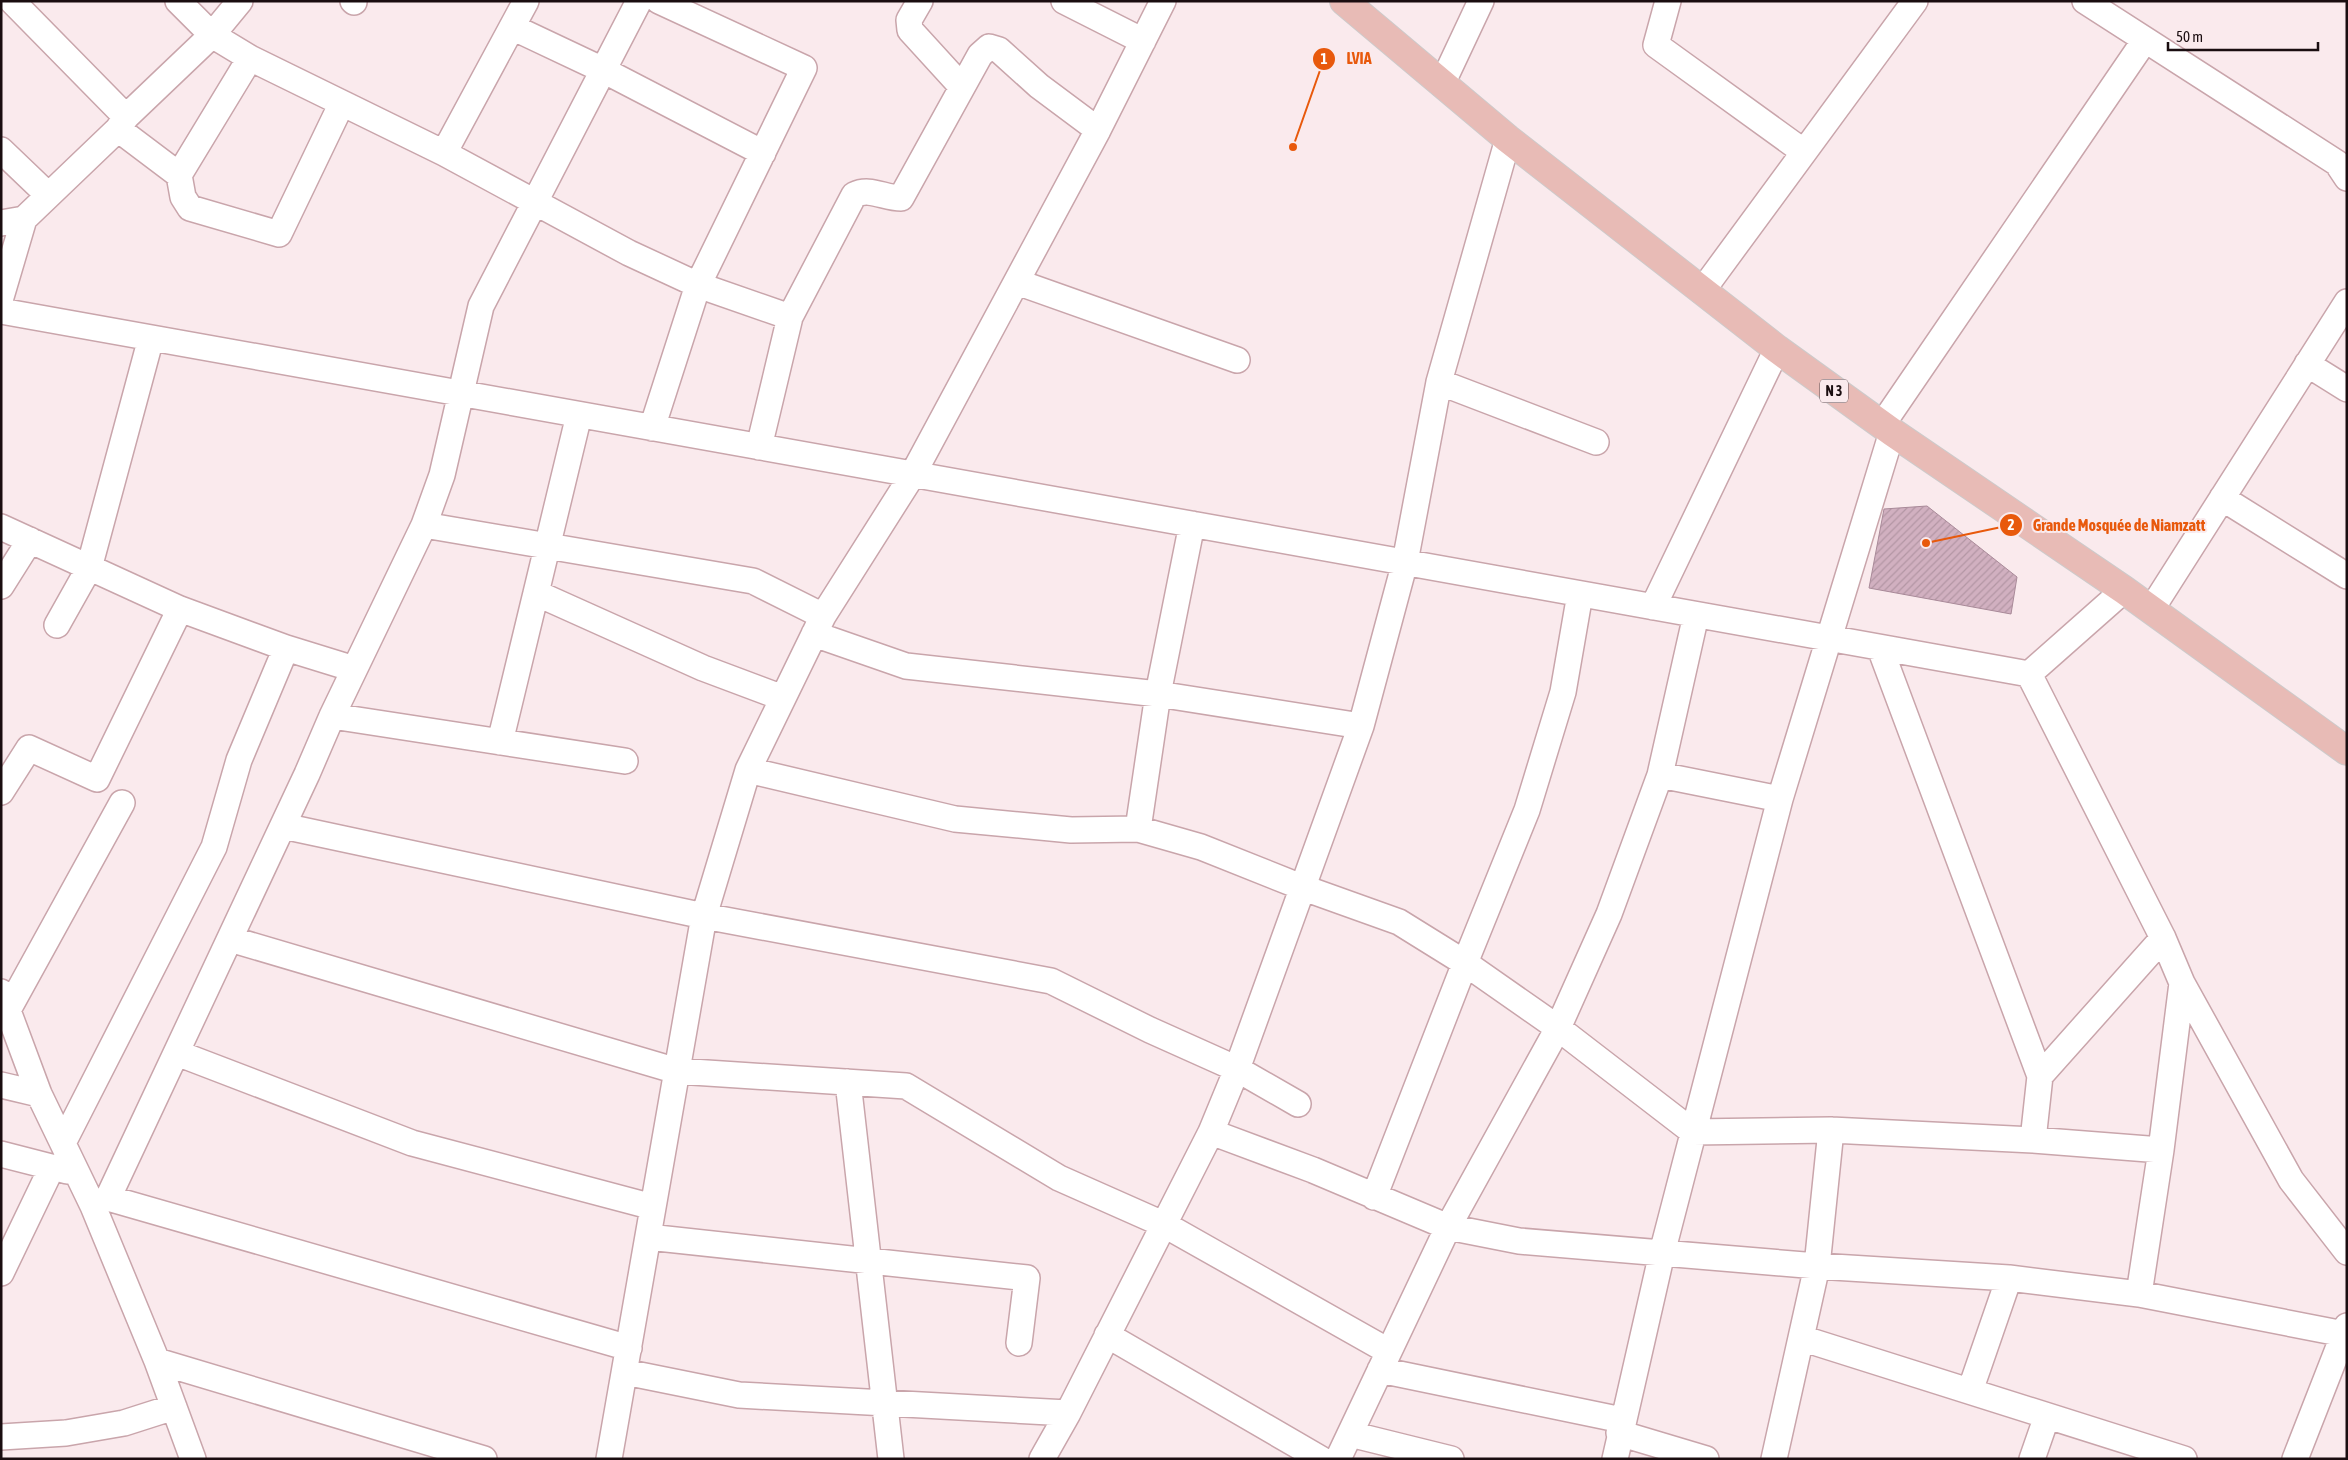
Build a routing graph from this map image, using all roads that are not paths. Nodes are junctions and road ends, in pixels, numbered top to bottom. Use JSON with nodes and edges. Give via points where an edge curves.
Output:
{"nodes":[{"id":1,"x":12,"y":1,"type":"edge"},
{"id":2,"x":178,"y":1,"type":"edge"},
{"id":3,"x":240,"y":1,"type":"edge"},
{"id":4,"x":526,"y":1,"type":"edge"},
{"id":5,"x":639,"y":1,"type":"edge"},
{"id":6,"x":659,"y":1,"type":"edge"},
{"id":7,"x":920,"y":1,"type":"edge"},
{"id":8,"x":1064,"y":1,"type":"edge"},
{"id":9,"x":1163,"y":1,"type":"edge"},
{"id":10,"x":1344,"y":1,"type":"edge"},
{"id":11,"x":1481,"y":1,"type":"edge"},
{"id":12,"x":1668,"y":1,"type":"edge"},
{"id":13,"x":1915,"y":1,"type":"edge"},
{"id":14,"x":2085,"y":1,"type":"edge"},
{"id":15,"x":512,"y":27,"type":"junction"},
{"id":16,"x":212,"y":35,"type":"junction"},
{"id":17,"x":2145,"y":40,"type":"junction"},
{"id":18,"x":1143,"y":41,"type":"junction"},
{"id":19,"x":250,"y":58,"type":"junction"},
{"id":20,"x":603,"y":70,"type":"junction"},
{"id":21,"x":1442,"y":84,"type":"junction"},
{"id":22,"x":962,"y":86,"type":"junction"},
{"id":23,"x":341,"y":104,"type":"junction"},
{"id":24,"x":122,"y":123,"type":"junction"},
{"id":25,"x":1098,"y":130,"type":"junction"},
{"id":26,"x":1508,"y":139,"type":"junction"},
{"id":27,"x":1,"y":150,"type":"edge"},
{"id":28,"x":1804,"y":152,"type":"junction"},
{"id":29,"x":763,"y":153,"type":"junction"},
{"id":30,"x":444,"y":154,"type":"junction"},
{"id":31,"x":179,"y":175,"type":"junction"},
{"id":32,"x":2347,"y":178,"type":"edge"},
{"id":33,"x":48,"y":195,"type":"junction"},
{"id":34,"x":535,"y":202,"type":"junction"},
{"id":35,"x":13,"y":221,"type":"edge"},
{"id":36,"x":1018,"y":282,"type":"junction"},
{"id":37,"x":698,"y":285,"type":"junction"},
{"id":38,"x":1702,"y":291,"type":"junction"},
{"id":39,"x":1,"y":297,"type":"edge"},
{"id":40,"x":2347,"y":302,"type":"edge"},
{"id":41,"x":1,"y":311,"type":"edge"},
{"id":42,"x":790,"y":316,"type":"junction"},
{"id":43,"x":151,"y":338,"type":"junction"},
{"id":44,"x":1777,"y":349,"type":"junction"},
{"id":45,"x":1237,"y":360,"type":"dead end"},
{"id":46,"x":2307,"y":364,"type":"junction"},
{"id":47,"x":1440,"y":382,"type":"junction"},
{"id":48,"x":2347,"y":389,"type":"edge"},
{"id":49,"x":460,"y":393,"type":"junction"},
{"id":50,"x":579,"y":415,"type":"junction"},
{"id":51,"x":652,"y":428,"type":"junction"},
{"id":52,"x":1887,"y":428,"type":"junction"},
{"id":53,"x":1596,"y":442,"type":"dead end"},
{"id":54,"x":759,"y":447,"type":"junction"},
{"id":55,"x":913,"y":474,"type":"junction"},
{"id":56,"x":2222,"y":498,"type":"junction"},
{"id":57,"x":1192,"y":524,"type":"junction"},
{"id":58,"x":424,"y":525,"type":"junction"},
{"id":59,"x":1,"y":527,"type":"edge"},
{"id":60,"x":30,"y":540,"type":"junction"},
{"id":61,"x":547,"y":547,"type":"junction"},
{"id":62,"x":1405,"y":562,"type":"junction"},
{"id":63,"x":89,"y":568,"type":"junction"},
{"id":64,"x":2347,"y":576,"type":"edge"},
{"id":65,"x":1,"y":586,"type":"edge"},
{"id":66,"x":2124,"y":590,"type":"junction"},
{"id":67,"x":536,"y":593,"type":"junction"},
{"id":68,"x":1580,"y":594,"type":"junction"},
{"id":69,"x":1653,"y":607,"type":"junction"},
{"id":70,"x":180,"y":609,"type":"junction"},
{"id":71,"x":2151,"y":610,"type":"junction"},
{"id":72,"x":1696,"y":615,"type":"junction"},
{"id":73,"x":57,"y":625,"type":"dead end"},
{"id":74,"x":819,"y":625,"type":"junction"},
{"id":75,"x":1828,"y":638,"type":"junction"},
{"id":76,"x":286,"y":648,"type":"junction"},
{"id":77,"x":1880,"y":648,"type":"junction"},
{"id":78,"x":354,"y":669,"type":"junction"},
{"id":79,"x":2029,"y":674,"type":"junction"},
{"id":80,"x":1158,"y":694,"type":"junction"},
{"id":81,"x":783,"y":698,"type":"junction"},
{"id":82,"x":332,"y":716,"type":"junction"},
{"id":83,"x":1361,"y":726,"type":"junction"},
{"id":84,"x":500,"y":742,"type":"junction"},
{"id":85,"x":2347,"y":751,"type":"edge"},
{"id":86,"x":625,"y":761,"type":"dead end"},
{"id":87,"x":748,"y":770,"type":"junction"},
{"id":88,"x":1660,"y":775,"type":"junction"},
{"id":89,"x":1,"y":792,"type":"edge"},
{"id":90,"x":1780,"y":799,"type":"junction"},
{"id":91,"x":122,"y":803,"type":"dead end"},
{"id":92,"x":283,"y":826,"type":"junction"},
{"id":93,"x":1138,"y":830,"type":"junction"},
{"id":94,"x":1304,"y":888,"type":"junction"},
{"id":95,"x":704,"y":916,"type":"junction"},
{"id":96,"x":2163,"y":938,"type":"junction"},
{"id":97,"x":230,"y":939,"type":"junction"},
{"id":98,"x":1465,"y":963,"type":"junction"},
{"id":99,"x":2182,"y":983,"type":"junction"},
{"id":100,"x":5,"y":1001,"type":"edge"},
{"id":101,"x":1558,"y":1028,"type":"junction"},
{"id":102,"x":177,"y":1054,"type":"junction"},
{"id":103,"x":1237,"y":1069,"type":"junction"},
{"id":104,"x":677,"y":1071,"type":"junction"},
{"id":105,"x":2040,"y":1076,"type":"junction"},
{"id":106,"x":848,"y":1082,"type":"junction"},
{"id":107,"x":1,"y":1085,"type":"edge"},
{"id":108,"x":39,"y":1094,"type":"junction"},
{"id":109,"x":1298,"y":1104,"type":"dead end"},
{"id":110,"x":1831,"y":1130,"type":"junction"},
{"id":111,"x":1211,"y":1132,"type":"junction"},
{"id":112,"x":1693,"y":1132,"type":"junction"},
{"id":113,"x":2033,"y":1140,"type":"junction"},
{"id":114,"x":64,"y":1141,"type":"junction"},
{"id":115,"x":2161,"y":1150,"type":"junction"},
{"id":116,"x":1,"y":1154,"type":"edge"},
{"id":117,"x":52,"y":1167,"type":"junction"},
{"id":118,"x":78,"y":1174,"type":"junction"},
{"id":119,"x":1374,"y":1197,"type":"junction"},
{"id":120,"x":101,"y":1202,"type":"junction"},
{"id":121,"x":653,"y":1207,"type":"junction"},
{"id":122,"x":1165,"y":1225,"type":"junction"},
{"id":123,"x":1448,"y":1227,"type":"junction"},
{"id":124,"x":648,"y":1237,"type":"junction"},
{"id":125,"x":2347,"y":1252,"type":"edge"},
{"id":126,"x":1662,"y":1253,"type":"junction"},
{"id":127,"x":869,"y":1263,"type":"junction"},
{"id":128,"x":1817,"y":1266,"type":"junction"},
{"id":129,"x":1,"y":1273,"type":"edge"},
{"id":130,"x":2009,"y":1278,"type":"junction"},
{"id":131,"x":2139,"y":1294,"type":"junction"},
{"id":132,"x":2345,"y":1330,"type":"edge"},
{"id":133,"x":1107,"y":1336,"type":"junction"},
{"id":134,"x":1801,"y":1338,"type":"junction"},
{"id":135,"x":1019,"y":1343,"type":"dead end"},
{"id":136,"x":629,"y":1348,"type":"junction"},
{"id":137,"x":158,"y":1361,"type":"junction"},
{"id":138,"x":1384,"y":1361,"type":"junction"},
{"id":139,"x":625,"y":1372,"type":"junction"},
{"id":140,"x":1970,"y":1391,"type":"junction"},
{"id":141,"x":885,"y":1404,"type":"junction"},
{"id":142,"x":174,"y":1407,"type":"junction"},
{"id":143,"x":1068,"y":1413,"type":"junction"},
{"id":144,"x":2047,"y":1416,"type":"junction"},
{"id":145,"x":1621,"y":1427,"type":"junction"},
{"id":146,"x":1350,"y":1434,"type":"junction"},
{"id":147,"x":1,"y":1437,"type":"edge"},
{"id":148,"x":1048,"y":1456,"type":"edge"},
{"id":149,"x":193,"y":1459,"type":"edge"},
{"id":150,"x":484,"y":1459,"type":"edge"},
{"id":151,"x":610,"y":1459,"type":"edge"},
{"id":152,"x":891,"y":1459,"type":"edge"},
{"id":153,"x":1321,"y":1459,"type":"edge"},
{"id":154,"x":1338,"y":1459,"type":"edge"},
{"id":155,"x":1451,"y":1459,"type":"edge"},
{"id":156,"x":1615,"y":1459,"type":"edge"},
{"id":157,"x":1706,"y":1459,"type":"edge"},
{"id":158,"x":1774,"y":1459,"type":"edge"},
{"id":159,"x":2032,"y":1459,"type":"edge"},
{"id":160,"x":2184,"y":1459,"type":"edge"},
{"id":161,"x":2295,"y":1459,"type":"edge"}],
"edges":[{"from":1,"to":24,"type":"street"},
{"from":2,"to":16,"type":"street"},
{"from":3,"to":16,"type":"street"},
{"from":4,"to":15,"type":"street"},
{"from":5,"to":20,"type":"street"},
{"from":6,"to":29,"type":"street","via":[[804,68]]},
{"from":7,"to":22,"type":"street","via":[[909,20],[910,30]]},
{"from":8,"to":18,"type":"street"},
{"from":9,"to":18,"type":"street"},
{"from":10,"to":21,"type":"main road","number":"N 3"},
{"from":11,"to":21,"type":"street"},
{"from":12,"to":28,"type":"street","via":[[1656,45]]},
{"from":13,"to":28,"type":"street"},
{"from":14,"to":17,"type":"street"},
{"from":15,"to":20,"type":"street"},
{"from":15,"to":30,"type":"street"},
{"from":16,"to":19,"type":"street"},
{"from":16,"to":24,"type":"street"},
{"from":17,"to":32,"type":"street","via":[[2337,163]]},
{"from":17,"to":52,"type":"street"},
{"from":18,"to":25,"type":"street"},
{"from":19,"to":23,"type":"street"},
{"from":19,"to":31,"type":"street"},
{"from":20,"to":29,"type":"street"},
{"from":20,"to":34,"type":"street"},
{"from":21,"to":26,"type":"main road","number":"N 3"},
{"from":22,"to":25,"type":"street","via":[[980,55],[989,48],[999,50],[1039,86]]},
{"from":22,"to":42,"type":"street","via":[[900,198],[871,192],[854,195]]},
{"from":23,"to":30,"type":"street"},
{"from":23,"to":31,"type":"street","via":[[279,234],[190,208],[183,197]]},
{"from":24,"to":31,"type":"street"},
{"from":24,"to":33,"type":"street"},
{"from":25,"to":36,"type":"street"},
{"from":26,"to":38,"type":"main road","number":"N 3"},
{"from":26,"to":47,"type":"street"},
{"from":27,"to":33,"type":"street"},
{"from":28,"to":38,"type":"street"},
{"from":29,"to":37,"type":"street"},
{"from":30,"to":34,"type":"street"},
{"from":33,"to":35,"type":"street"},
{"from":34,"to":37,"type":"street","via":[[628,253]]},
{"from":34,"to":49,"type":"street","via":[[481,306]]},
{"from":35,"to":39,"type":"street"},
{"from":36,"to":45,"type":"street"},
{"from":36,"to":55,"type":"street"},
{"from":37,"to":42,"type":"street"},
{"from":37,"to":51,"type":"street"},
{"from":38,"to":44,"type":"main road","number":"N 3"},
{"from":40,"to":46,"type":"street"},
{"from":41,"to":43,"type":"street"},
{"from":42,"to":54,"type":"street"},
{"from":43,"to":49,"type":"street"},
{"from":43,"to":63,"type":"street"},
{"from":44,"to":52,"type":"main road","number":"N 3"},
{"from":44,"to":69,"type":"street"},
{"from":46,"to":48,"type":"street"},
{"from":46,"to":56,"type":"street"},
{"from":47,"to":53,"type":"street"},
{"from":47,"to":62,"type":"street"},
{"from":49,"to":50,"type":"street"},
{"from":49,"to":58,"type":"street","via":[[442,475]]},
{"from":50,"to":51,"type":"street"},
{"from":50,"to":61,"type":"street"},
{"from":51,"to":54,"type":"street"},
{"from":52,"to":66,"type":"main road","number":"N 3"},
{"from":52,"to":75,"type":"street"},
{"from":54,"to":55,"type":"street"},
{"from":55,"to":57,"type":"street"},
{"from":55,"to":74,"type":"street"},
{"from":56,"to":64,"type":"street"},
{"from":56,"to":71,"type":"street"},
{"from":57,"to":62,"type":"street"},
{"from":57,"to":80,"type":"street"},
{"from":58,"to":61,"type":"street"},
{"from":58,"to":78,"type":"street"},
{"from":59,"to":60,"type":"street"},
{"from":60,"to":63,"type":"street"},
{"from":60,"to":65,"type":"street"},
{"from":61,"to":67,"type":"street"},
{"from":61,"to":74,"type":"street","via":[[753,581]]},
{"from":62,"to":68,"type":"street"},
{"from":62,"to":83,"type":"street"},
{"from":63,"to":70,"type":"street"},
{"from":63,"to":73,"type":"street"},
{"from":66,"to":71,"type":"main road","number":"N 3"},
{"from":66,"to":79,"type":"street"},
{"from":67,"to":81,"type":"street","via":[[695,664]]},
{"from":67,"to":84,"type":"street"},
{"from":68,"to":69,"type":"street"},
{"from":68,"to":98,"type":"street","via":[[1563,692],[1527,810]]},
{"from":69,"to":72,"type":"street"},
{"from":70,"to":76,"type":"street"},
{"from":70,"to":89,"type":"street","via":[[96,779],[29,748]]},
{"from":71,"to":85,"type":"main road","number":"N 3"},
{"from":72,"to":75,"type":"street"},
{"from":72,"to":88,"type":"street"},
{"from":74,"to":80,"type":"street","via":[[906,666]]},
{"from":74,"to":81,"type":"street"},
{"from":75,"to":77,"type":"street"},
{"from":75,"to":90,"type":"street"},
{"from":76,"to":78,"type":"street"},
{"from":76,"to":114,"type":"street","via":[[239,760],[214,847]]},
{"from":77,"to":79,"type":"street"},
{"from":77,"to":105,"type":"street"},
{"from":78,"to":82,"type":"street"},
{"from":79,"to":96,"type":"street"},
{"from":80,"to":83,"type":"street"},
{"from":80,"to":93,"type":"street"},
{"from":81,"to":87,"type":"street"},
{"from":82,"to":84,"type":"street"},
{"from":82,"to":92,"type":"street"},
{"from":83,"to":94,"type":"street"},
{"from":84,"to":86,"type":"street"},
{"from":87,"to":93,"type":"street","via":[[955,819],[1071,830]]},
{"from":87,"to":95,"type":"street"},
{"from":88,"to":90,"type":"street"},
{"from":88,"to":101,"type":"street","via":[[1609,914]]},
{"from":90,"to":112,"type":"street"},
{"from":91,"to":100,"type":"street"},
{"from":92,"to":95,"type":"street"},
{"from":92,"to":97,"type":"street"},
{"from":93,"to":94,"type":"street","via":[[1201,847]]},
{"from":94,"to":98,"type":"street","via":[[1400,922]]},
{"from":94,"to":103,"type":"street"},
{"from":95,"to":103,"type":"street","via":[[1051,981]]},
{"from":95,"to":104,"type":"street"},
{"from":96,"to":99,"type":"street"},
{"from":96,"to":105,"type":"street"},
{"from":97,"to":102,"type":"street"},
{"from":97,"to":104,"type":"street"},
{"from":98,"to":101,"type":"street"},
{"from":98,"to":119,"type":"street"},
{"from":99,"to":115,"type":"street"},
{"from":99,"to":125,"type":"street","via":[[2291,1180]]},
{"from":100,"to":108,"type":"street"},
{"from":101,"to":112,"type":"street"},
{"from":101,"to":123,"type":"street"},
{"from":102,"to":120,"type":"street"},
{"from":102,"to":121,"type":"street","via":[[412,1143]]},
{"from":103,"to":109,"type":"street"},
{"from":103,"to":111,"type":"street"},
{"from":104,"to":106,"type":"street"},
{"from":104,"to":121,"type":"street"},
{"from":105,"to":113,"type":"street"},
{"from":106,"to":122,"type":"street","via":[[906,1086],[1059,1178]]},
{"from":106,"to":127,"type":"street"},
{"from":107,"to":108,"type":"street"},
{"from":108,"to":114,"type":"street"},
{"from":110,"to":112,"type":"street"},
{"from":110,"to":113,"type":"street"},
{"from":110,"to":128,"type":"street"},
{"from":111,"to":119,"type":"street"},
{"from":111,"to":122,"type":"street"},
{"from":112,"to":126,"type":"street"},
{"from":113,"to":115,"type":"street"},
{"from":114,"to":118,"type":"street"},
{"from":115,"to":131,"type":"street"},
{"from":116,"to":117,"type":"street"},
{"from":117,"to":118,"type":"street"},
{"from":117,"to":129,"type":"street"},
{"from":118,"to":120,"type":"street"},
{"from":119,"to":123,"type":"street"},
{"from":120,"to":136,"type":"street"},
{"from":120,"to":137,"type":"street"},
{"from":121,"to":124,"type":"street"},
{"from":122,"to":133,"type":"street"},
{"from":122,"to":138,"type":"street"},
{"from":123,"to":126,"type":"street","via":[[1519,1240]]},
{"from":123,"to":138,"type":"street"},
{"from":124,"to":127,"type":"street"},
{"from":124,"to":136,"type":"street"},
{"from":126,"to":128,"type":"street"},
{"from":126,"to":145,"type":"street"},
{"from":127,"to":135,"type":"street","via":[[1028,1278]]},
{"from":127,"to":141,"type":"street"},
{"from":128,"to":130,"type":"street"},
{"from":128,"to":134,"type":"street"},
{"from":130,"to":131,"type":"street"},
{"from":130,"to":140,"type":"street"},
{"from":131,"to":132,"type":"street"},
{"from":132,"to":161,"type":"street"},
{"from":133,"to":143,"type":"street"},
{"from":133,"to":153,"type":"street"},
{"from":134,"to":140,"type":"street"},
{"from":134,"to":158,"type":"street"},
{"from":136,"to":139,"type":"street"},
{"from":137,"to":142,"type":"street"},
{"from":137,"to":150,"type":"street"},
{"from":138,"to":145,"type":"street"},
{"from":138,"to":146,"type":"street"},
{"from":139,"to":141,"type":"street","via":[[739,1396]]},
{"from":139,"to":151,"type":"street"},
{"from":140,"to":144,"type":"street"},
{"from":141,"to":143,"type":"street"},
{"from":141,"to":152,"type":"street"},
{"from":142,"to":147,"type":"street","via":[[124,1422],[66,1433]]},
{"from":142,"to":149,"type":"street"},
{"from":143,"to":148,"type":"street"},
{"from":144,"to":159,"type":"street"},
{"from":144,"to":160,"type":"street"},
{"from":145,"to":156,"type":"street"},
{"from":145,"to":157,"type":"street"},
{"from":146,"to":154,"type":"street"},
{"from":146,"to":155,"type":"street"}]}
